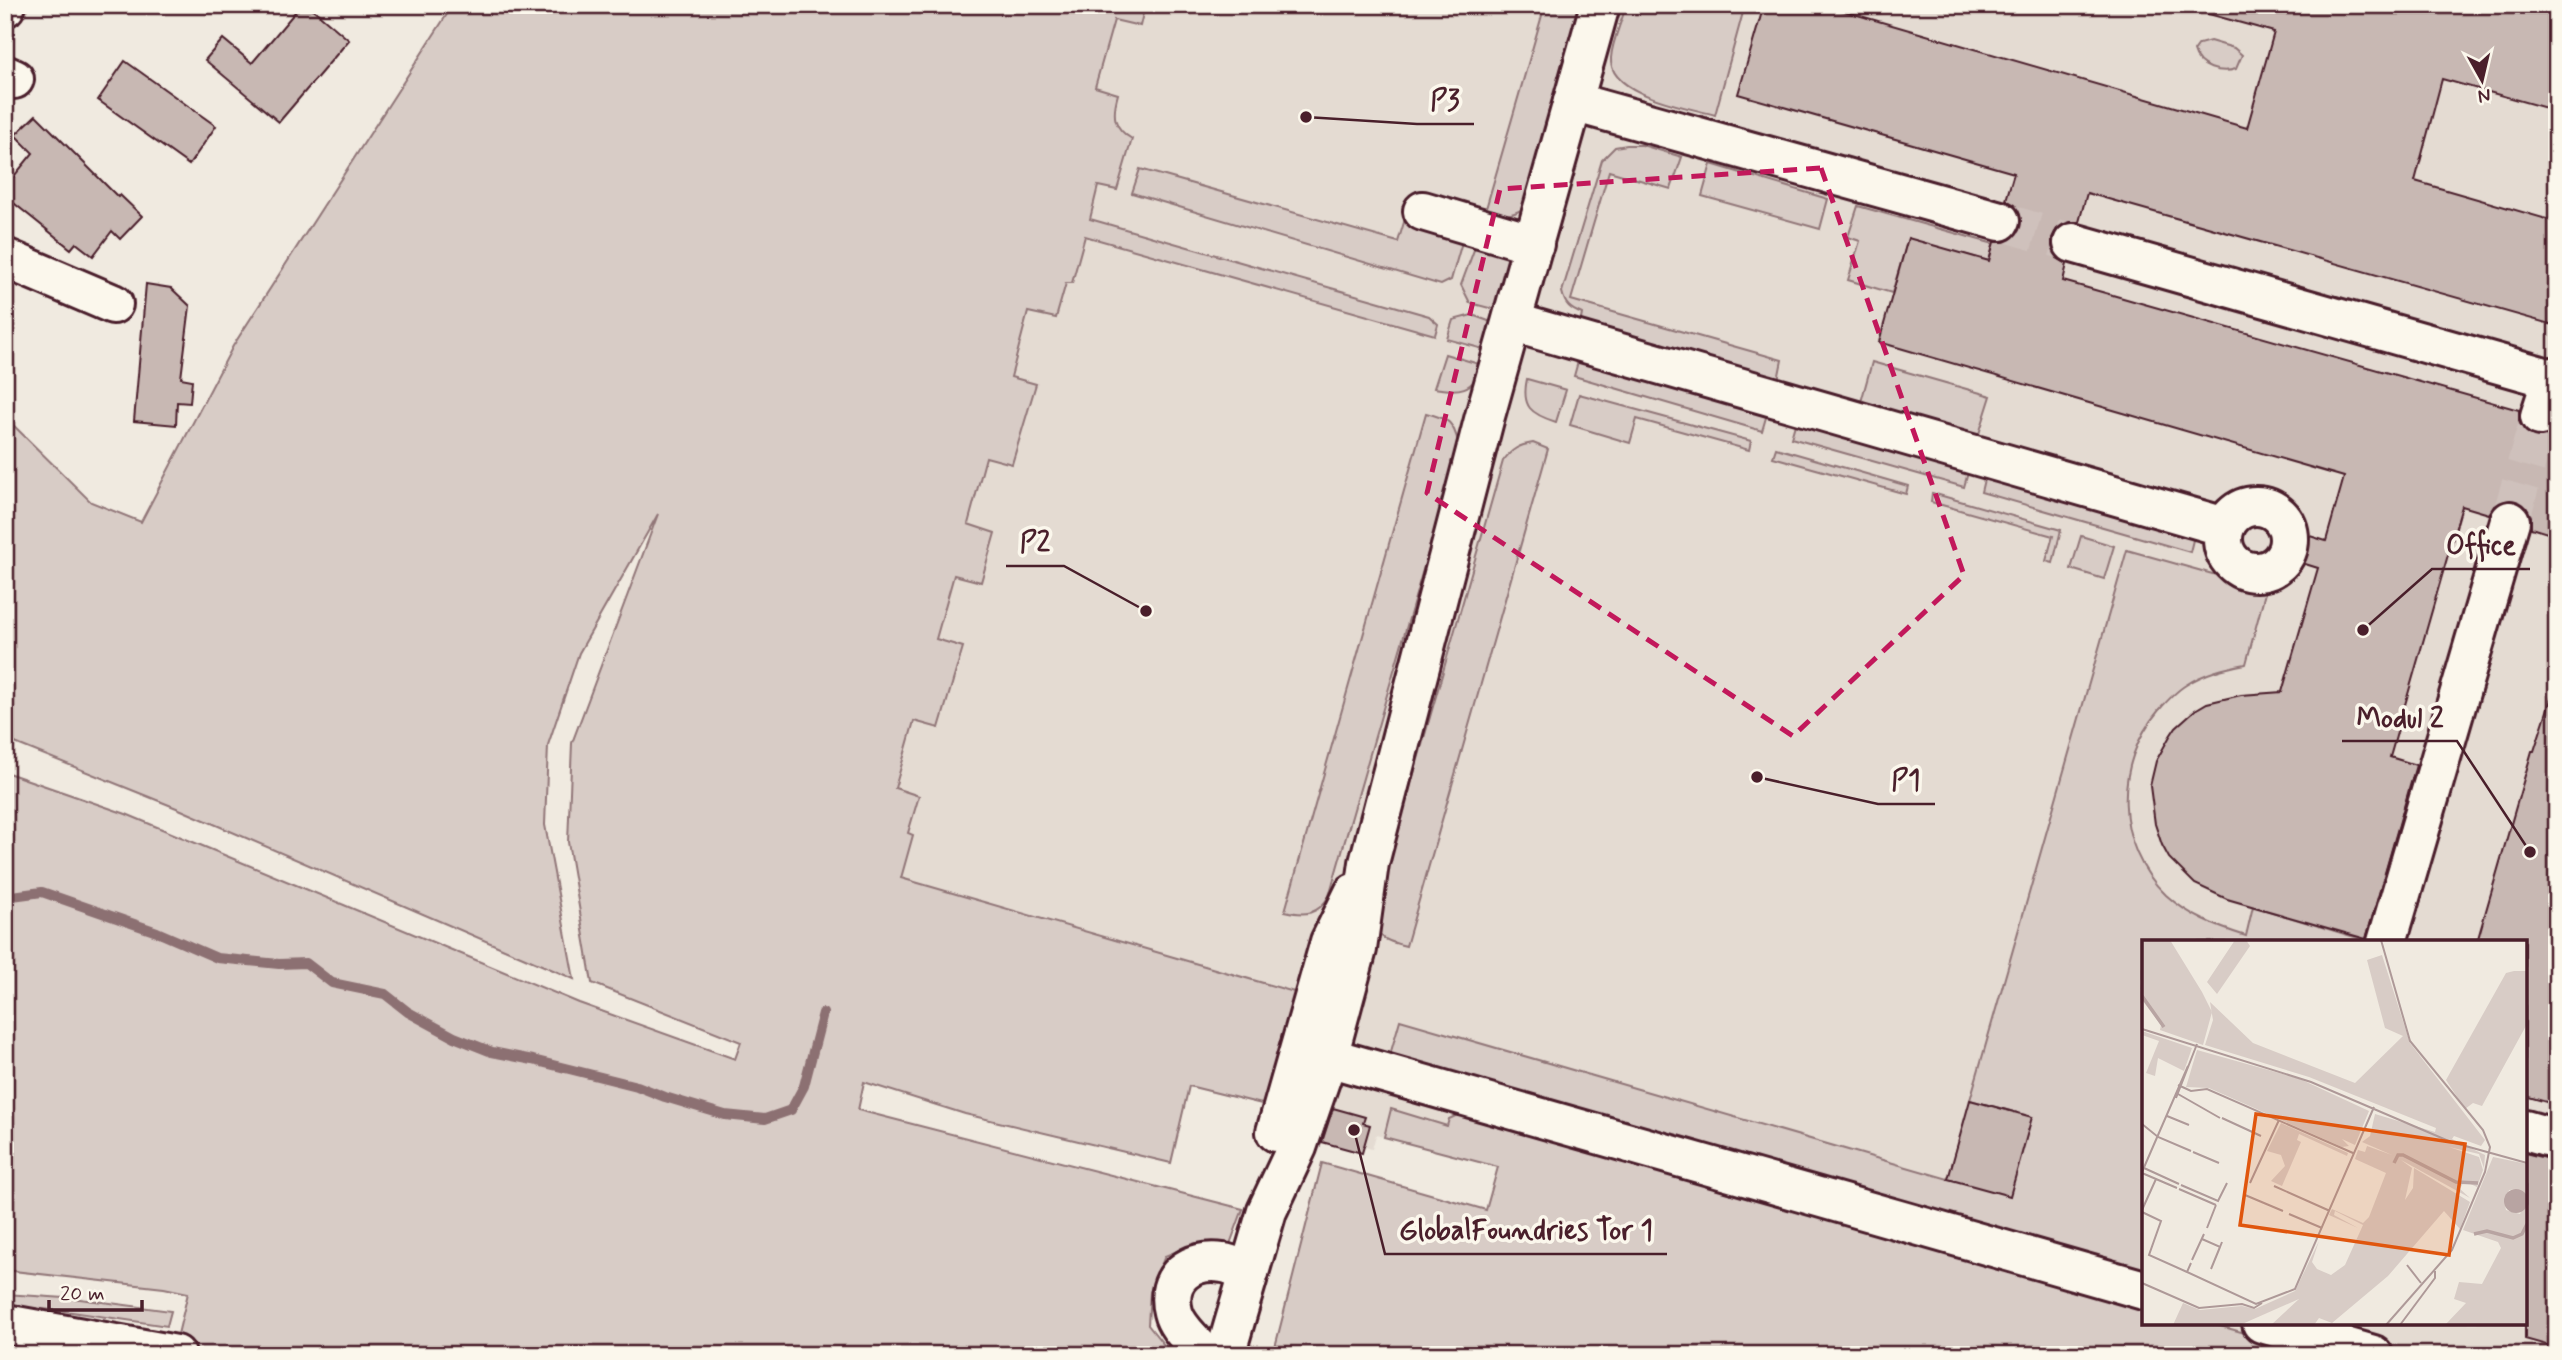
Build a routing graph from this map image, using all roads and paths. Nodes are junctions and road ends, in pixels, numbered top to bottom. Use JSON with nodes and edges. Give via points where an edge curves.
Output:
{"nodes":[{"id":1,"x":1600,"y":5,"type":"edge"},
{"id":2,"x":1573,"y":102,"type":"junction"},
{"id":3,"x":1423,"y":211,"type":"dead end"},
{"id":4,"x":2000,"y":221,"type":"tunnel mouth"},
{"id":5,"x":2073,"y":243,"type":"tunnel mouth"},
{"id":6,"x":1534,"y":244,"type":"junction"},
{"id":7,"x":5,"y":258,"type":"edge"},
{"id":8,"x":113,"y":304,"type":"dead end"},
{"id":9,"x":1512,"y":322,"type":"junction"},
{"id":10,"x":2555,"y":377,"type":"edge"},
{"id":11,"x":2540,"y":416,"type":"tunnel mouth"},
{"id":12,"x":2510,"y":521,"type":"tunnel mouth"},
{"id":13,"x":2225,"y":527,"type":"dead end"},
{"id":14,"x":1369,"y":863,"type":"junction"},
{"id":15,"x":2388,"y":940,"type":"edge"},
{"id":16,"x":1328,"y":1057,"type":"junction"},
{"id":17,"x":2527,"y":1131,"type":"edge"},
{"id":18,"x":2557,"y":1139,"type":"edge"},
{"id":19,"x":1267,"y":1211,"type":"junction"},
{"id":20,"x":1249,"y":1272,"type":"junction"},
{"id":21,"x":2142,"y":1289,"type":"edge"},
{"id":22,"x":5,"y":1324,"type":"edge"},
{"id":23,"x":2274,"y":1325,"type":"edge"},
{"id":24,"x":176,"y":1355,"type":"edge"},
{"id":25,"x":1204,"y":1355,"type":"edge"},
{"id":26,"x":1226,"y":1355,"type":"edge"},
{"id":27,"x":2373,"y":1355,"type":"edge"}],
"edges":[{"from":1,"to":2,"type":"main road"},
{"from":2,"to":4,"type":"main road"},
{"from":2,"to":6,"type":"main road"},
{"from":3,"to":6,"type":"main road"},
{"from":5,"to":10,"type":"main road"},
{"from":6,"to":9,"type":"main road"},
{"from":7,"to":8,"type":"main road"},
{"from":9,"to":13,"type":"main road"},
{"from":9,"to":14,"type":"main road"},
{"from":10,"to":11,"type":"main road"},
{"from":12,"to":15,"type":"main road"},
{"from":14,"to":16,"type":"main road","via":[[1357,949]]},
{"from":14,"to":19,"type":"main road","via":[[1330,942],[1274,1140]]},
{"from":16,"to":19,"type":"main road","via":[[1297,1147]]},
{"from":16,"to":21,"type":"main road"},
{"from":17,"to":18,"type":"main road"},
{"from":19,"to":20,"type":"main road"},
{"from":20,"to":25,"type":"main road","via":[[1225,1263],[1202,1262],[1183,1271],[1172,1286],[1172,1311],[1180,1328]]},
{"from":20,"to":26,"type":"main road"},
{"from":22,"to":24,"type":"main road"},
{"from":23,"to":27,"type":"main road"}]}
